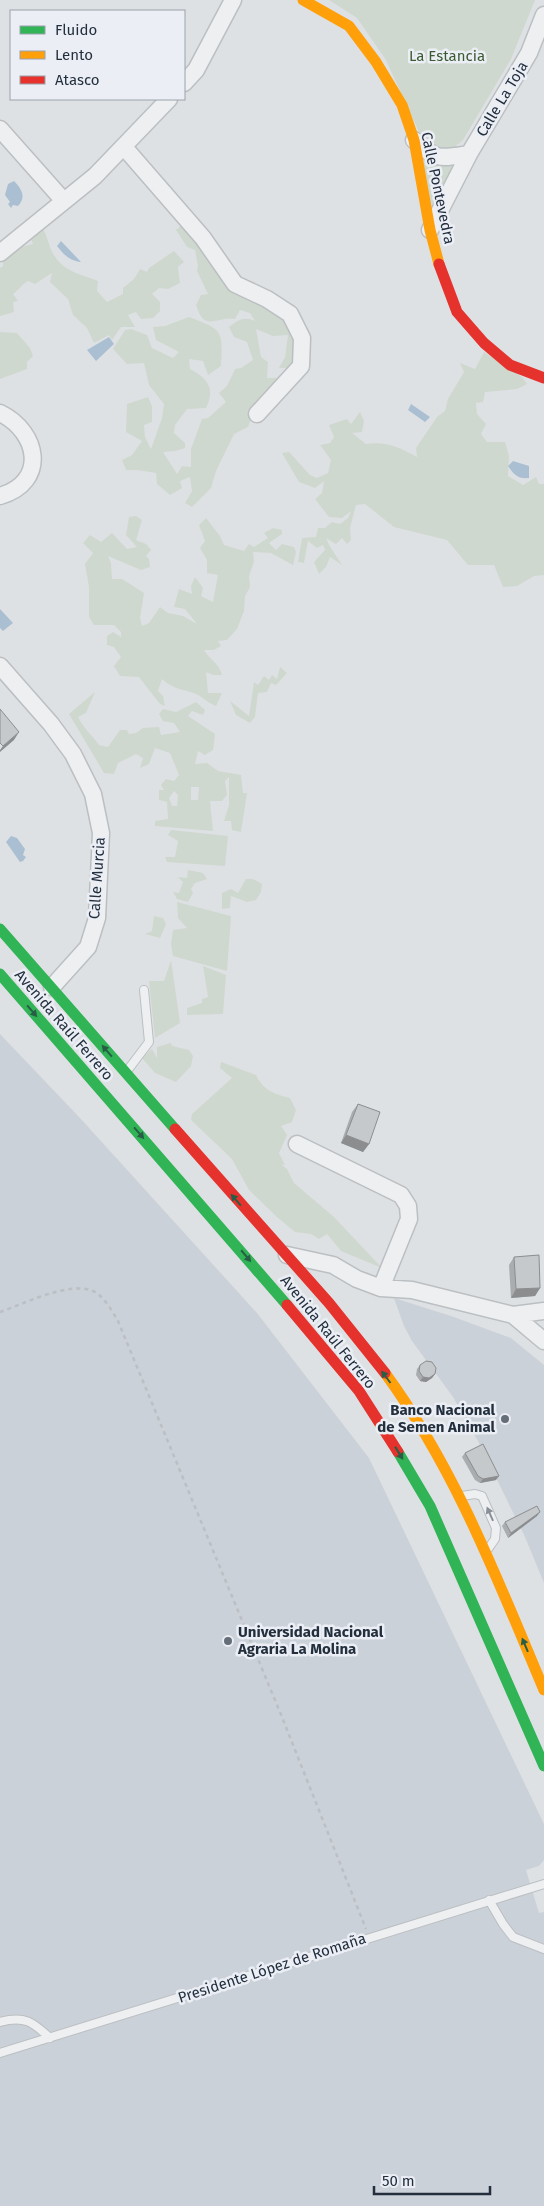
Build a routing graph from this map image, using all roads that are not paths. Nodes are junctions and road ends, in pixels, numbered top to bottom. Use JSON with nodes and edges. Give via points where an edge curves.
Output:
{"nodes":[{"id":1,"x":233,"y":0,"type":"edge"},
{"id":2,"x":303,"y":0,"type":"edge"},
{"id":3,"x":544,"y":15,"type":"edge"},
{"id":4,"x":185,"y":83,"type":"edge"},
{"id":5,"x":168,"y":100,"type":"edge"},
{"id":6,"x":0,"y":129,"type":"edge"},
{"id":7,"x":414,"y":140,"type":"junction"},
{"id":8,"x":124,"y":147,"type":"junction"},
{"id":9,"x":469,"y":154,"type":"junction"},
{"id":10,"x":63,"y":200,"type":"junction"},
{"id":11,"x":430,"y":230,"type":"junction"},
{"id":12,"x":0,"y":253,"type":"edge"},
{"id":13,"x":544,"y":378,"type":"edge"},
{"id":14,"x":0,"y":413,"type":"edge"},
{"id":15,"x":257,"y":414,"type":"dead end"},
{"id":16,"x":0,"y":496,"type":"edge"},
{"id":17,"x":0,"y":666,"type":"edge"},
{"id":18,"x":0,"y":929,"type":"edge"},
{"id":19,"x":0,"y":974,"type":"edge"},
{"id":20,"x":52,"y":987,"type":"junction"},
{"id":21,"x":144,"y":990,"type":"dead end"},
{"id":22,"x":126,"y":1072,"type":"junction"},
{"id":23,"x":296,"y":1144,"type":"dead end"},
{"id":24,"x":288,"y":1255,"type":"junction"},
{"id":25,"x":381,"y":1288,"type":"junction"},
{"id":26,"x":544,"y":1311,"type":"edge"},
{"id":27,"x":514,"y":1314,"type":"junction"},
{"id":28,"x":544,"y":1341,"type":"edge"},
{"id":29,"x":460,"y":1497,"type":"junction"},
{"id":30,"x":485,"y":1552,"type":"junction"},
{"id":31,"x":544,"y":1690,"type":"edge"},
{"id":32,"x":544,"y":1766,"type":"edge"},
{"id":33,"x":544,"y":1884,"type":"edge"},
{"id":34,"x":490,"y":1900,"type":"junction"},
{"id":35,"x":544,"y":1948,"type":"edge"},
{"id":36,"x":0,"y":2022,"type":"edge"},
{"id":37,"x":50,"y":2038,"type":"junction"},
{"id":38,"x":0,"y":2053,"type":"edge"}],
"edges":[{"from":1,"to":4,"type":"street","via":[[196,70]]},
{"from":2,"to":7,"type":"main road","name":"Calle Pontevedra","via":[[349,26],[402,105]]},
{"from":3,"to":9,"type":"street","name":"Calle La Toja","via":[[529,53]]},
{"from":5,"to":8,"type":"street"},
{"from":6,"to":10,"type":"street"},
{"from":7,"to":9,"type":"street","name":"Calle La Toja","via":[[433,157]]},
{"from":7,"to":11,"type":"main road","name":"Calle Pontevedra"},
{"from":8,"to":10,"type":"street","via":[[95,176]]},
{"from":8,"to":15,"type":"street","via":[[203,238],[235,284],[267,298],[290,314],[302,338],[301,366]]},
{"from":9,"to":11,"type":"street","name":"Calle La Toja"},
{"from":10,"to":12,"type":"street"},
{"from":11,"to":13,"type":"main road","name":"Calle Pontevedra","via":[[457,312],[484,343],[510,365]]},
{"from":14,"to":16,"type":"street","via":[[13,420],[26,435],[34,458],[29,478],[14,492]]},
{"from":17,"to":20,"type":"street","name":"Calle Murcia","via":[[74,754],[93,794],[101,834],[97,918],[93,932],[88,947]]},
{"from":18,"to":20,"type":"main road","name":"Avenida Raúl Ferrero"},
{"from":19,"to":32,"type":"main road","name":"Avenida Raúl Ferrero","one_way":true,"via":[[359,1391],[430,1506]]},
{"from":22,"to":20,"type":"main road","name":"Avenida Raúl Ferrero","one_way":true},
{"from":21,"to":22,"type":"lane","via":[[149,1042]]},
{"from":24,"to":22,"type":"main road","name":"Avenida Raúl Ferrero","one_way":true},
{"from":23,"to":25,"type":"street","via":[[401,1195],[408,1206],[409,1219]]},
{"from":24,"to":25,"type":"street","via":[[333,1265]]},
{"from":29,"to":24,"type":"main road","name":"Avenida Raúl Ferrero","one_way":true,"via":[[424,1432],[389,1380]]},
{"from":25,"to":27,"type":"street","via":[[412,1290]]},
{"from":26,"to":27,"type":"street"},
{"from":27,"to":28,"type":"street"},
{"from":29,"to":30,"type":"main road","name":"Avenida Raúl Ferrero"},
{"from":30,"to":29,"type":"lane","one_way":true,"via":[[495,1539],[496,1528],[482,1496]]},
{"from":31,"to":30,"type":"main road","name":"Avenida Raúl Ferrero","one_way":true},
{"from":33,"to":34,"type":"lane","name":"Presidente López de Romaña"},
{"from":34,"to":35,"type":"lane","via":[[513,1937]]},
{"from":34,"to":37,"type":"lane","name":"Presidente López de Romaña"},
{"from":36,"to":37,"type":"lane","via":[[22,2019],[35,2024]]},
{"from":37,"to":38,"type":"lane","name":"Presidente López de Romaña"}]}
